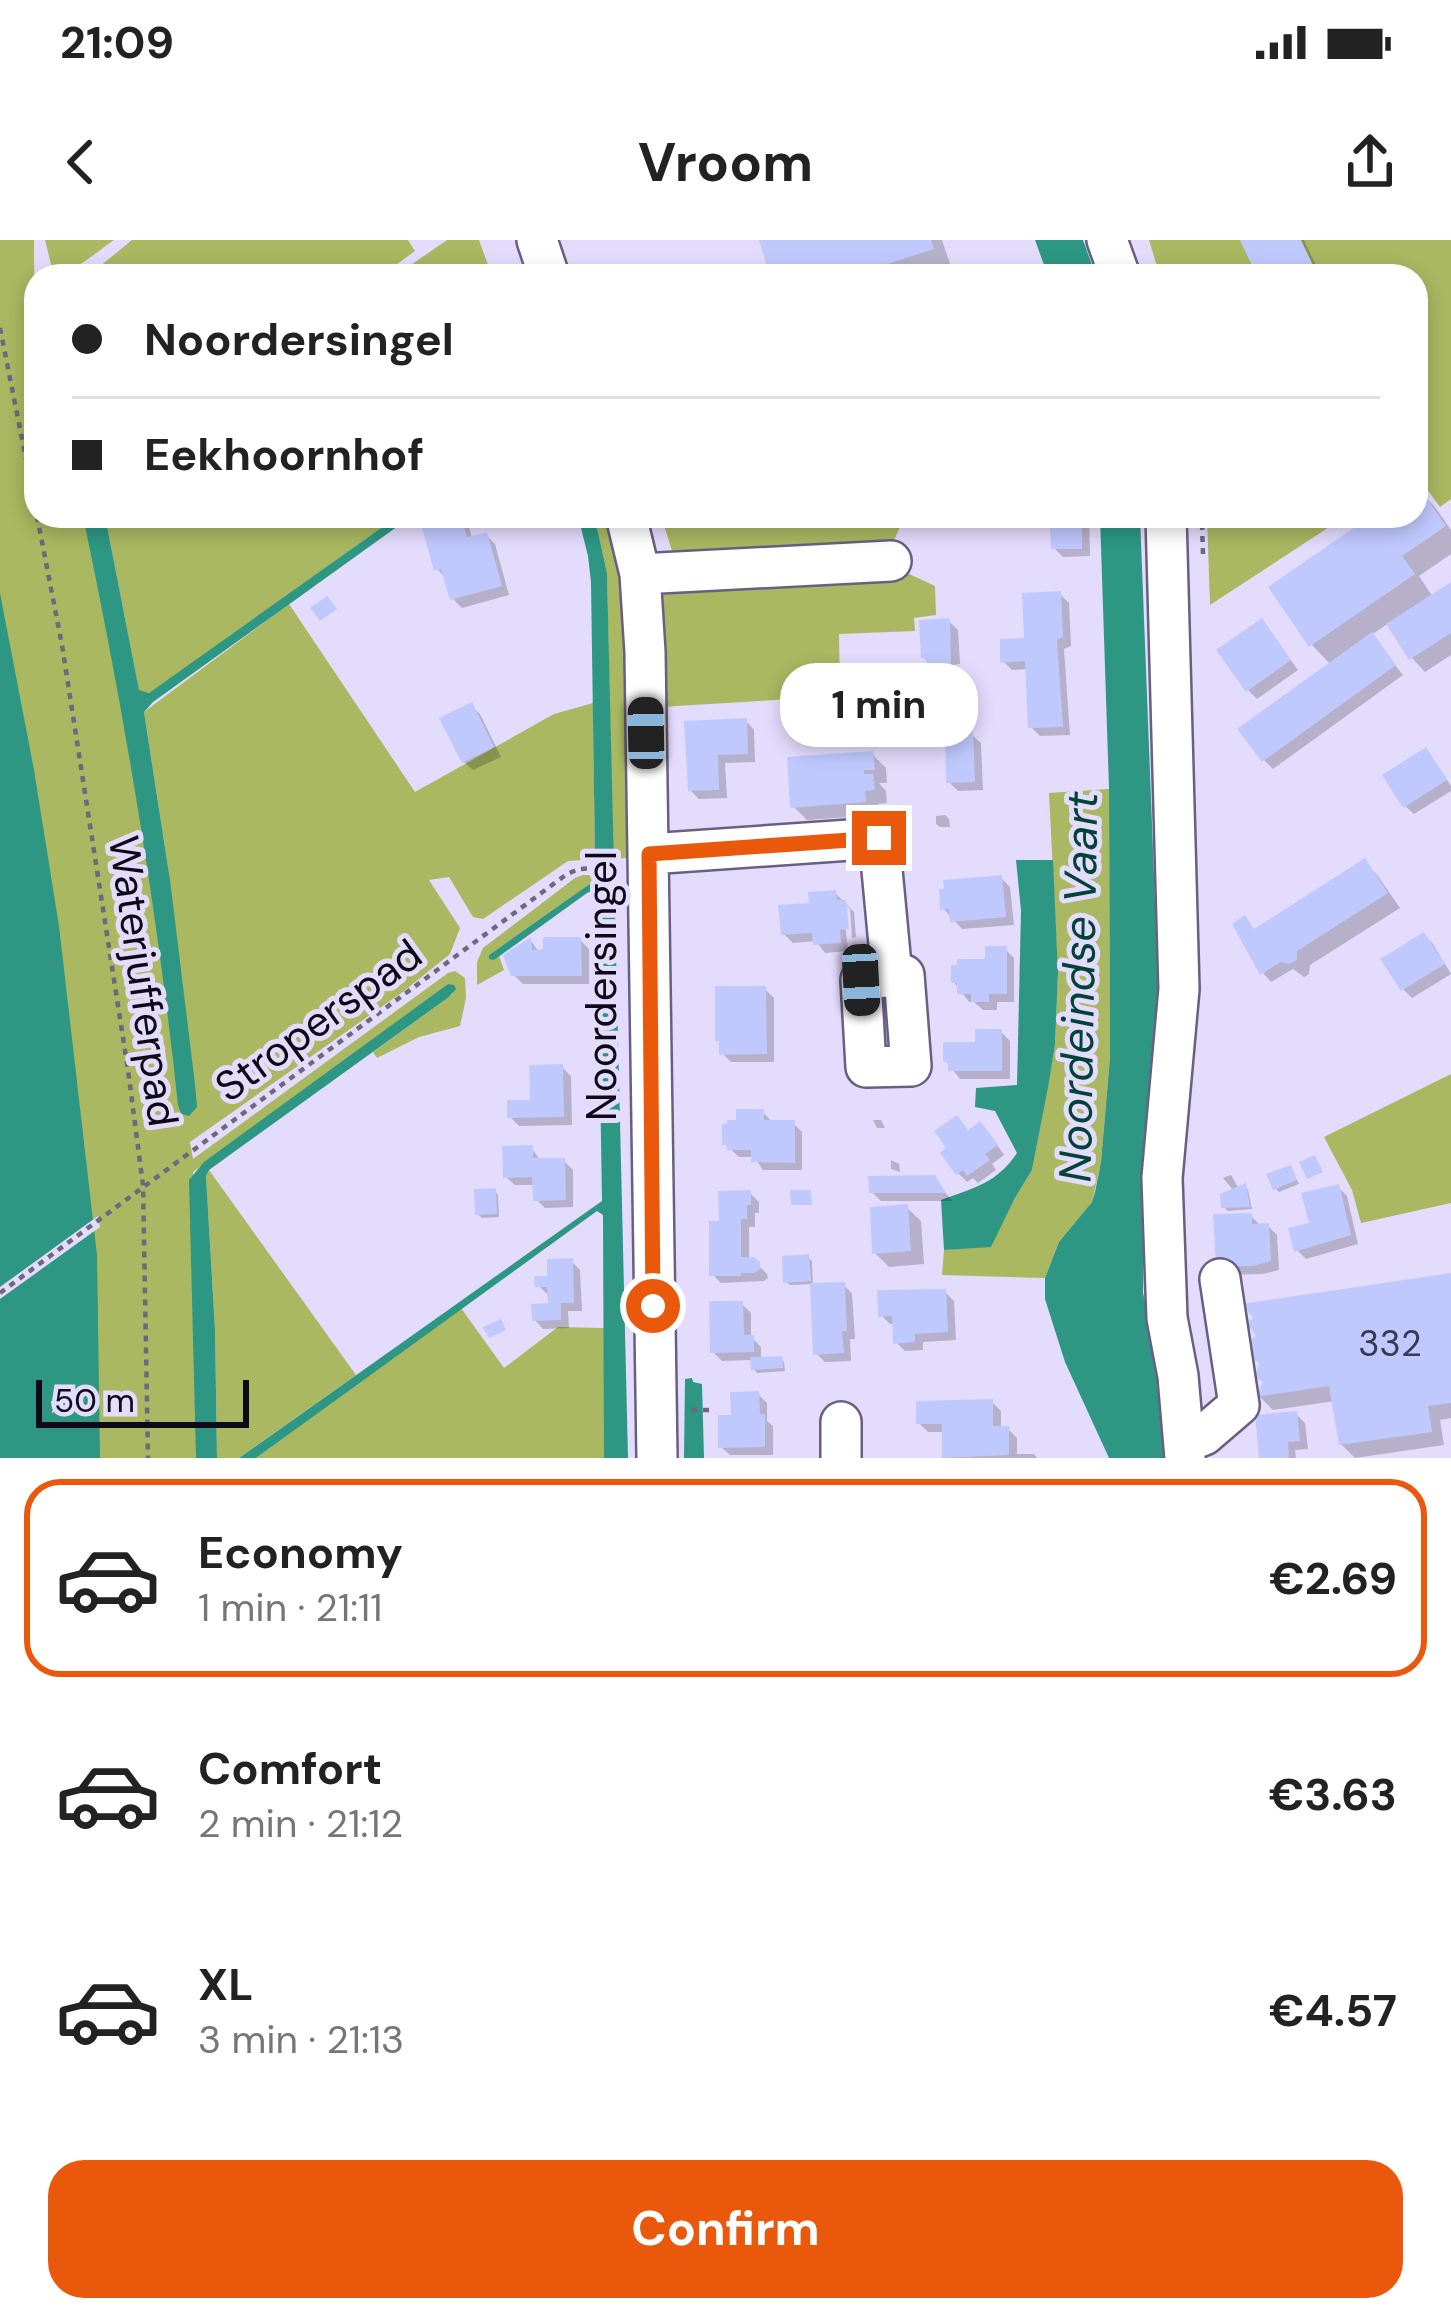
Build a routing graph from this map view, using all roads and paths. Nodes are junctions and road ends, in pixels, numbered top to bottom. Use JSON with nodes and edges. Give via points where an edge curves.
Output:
{"nodes":[{"id":1,"x":0,"y":328,"type":"edge"},
{"id":2,"x":24,"y":448,"type":"edge"},
{"id":3,"x":40,"y":528,"type":"edge"},
{"id":4,"x":629,"y":528,"type":"edge"},
{"id":5,"x":1166,"y":528,"type":"edge"},
{"id":6,"x":891,"y":561,"type":"dead end"},
{"id":7,"x":640,"y":574,"type":"junction"},
{"id":8,"x":637,"y":860,"type":"junction"},
{"id":9,"x":892,"y":976,"type":"dead end"},
{"id":10,"x":143,"y":1185,"type":"junction"},
{"id":11,"x":1220,"y":1279,"type":"dead end"},
{"id":12,"x":0,"y":1293,"type":"edge"},
{"id":13,"x":678,"y":1410,"type":"dead end"},
{"id":14,"x":709,"y":1410,"type":"dead end"},
{"id":15,"x":1185,"y":1450,"type":"edge"},
{"id":16,"x":148,"y":1458,"type":"edge"},
{"id":17,"x":657,"y":1458,"type":"edge"}],
"edges":[{"from":1,"to":2,"type":"path","name":"Waterjufferpad"},
{"from":3,"to":10,"type":"path","name":"Waterjufferpad"},
{"from":4,"to":7,"type":"street","name":"Noordersingel"},
{"from":5,"to":15,"type":"street","via":[[1179,988],[1162,1178],[1167,1318]]},
{"from":6,"to":7,"type":"street"},
{"from":7,"to":8,"type":"street","name":"Noordersingel"},
{"from":8,"to":9,"type":"street","via":[[879,838]]},
{"from":8,"to":10,"type":"path","name":"Stroperspad","via":[[567,874]]},
{"from":8,"to":17,"type":"street","name":"Noordersingel"},
{"from":10,"to":12,"type":"path","name":"Stroperspad"},
{"from":10,"to":16,"type":"path","name":"Waterjufferpad"},
{"from":11,"to":15,"type":"street","via":[[1239,1405]]},
{"from":13,"to":14,"type":"path"}]}
